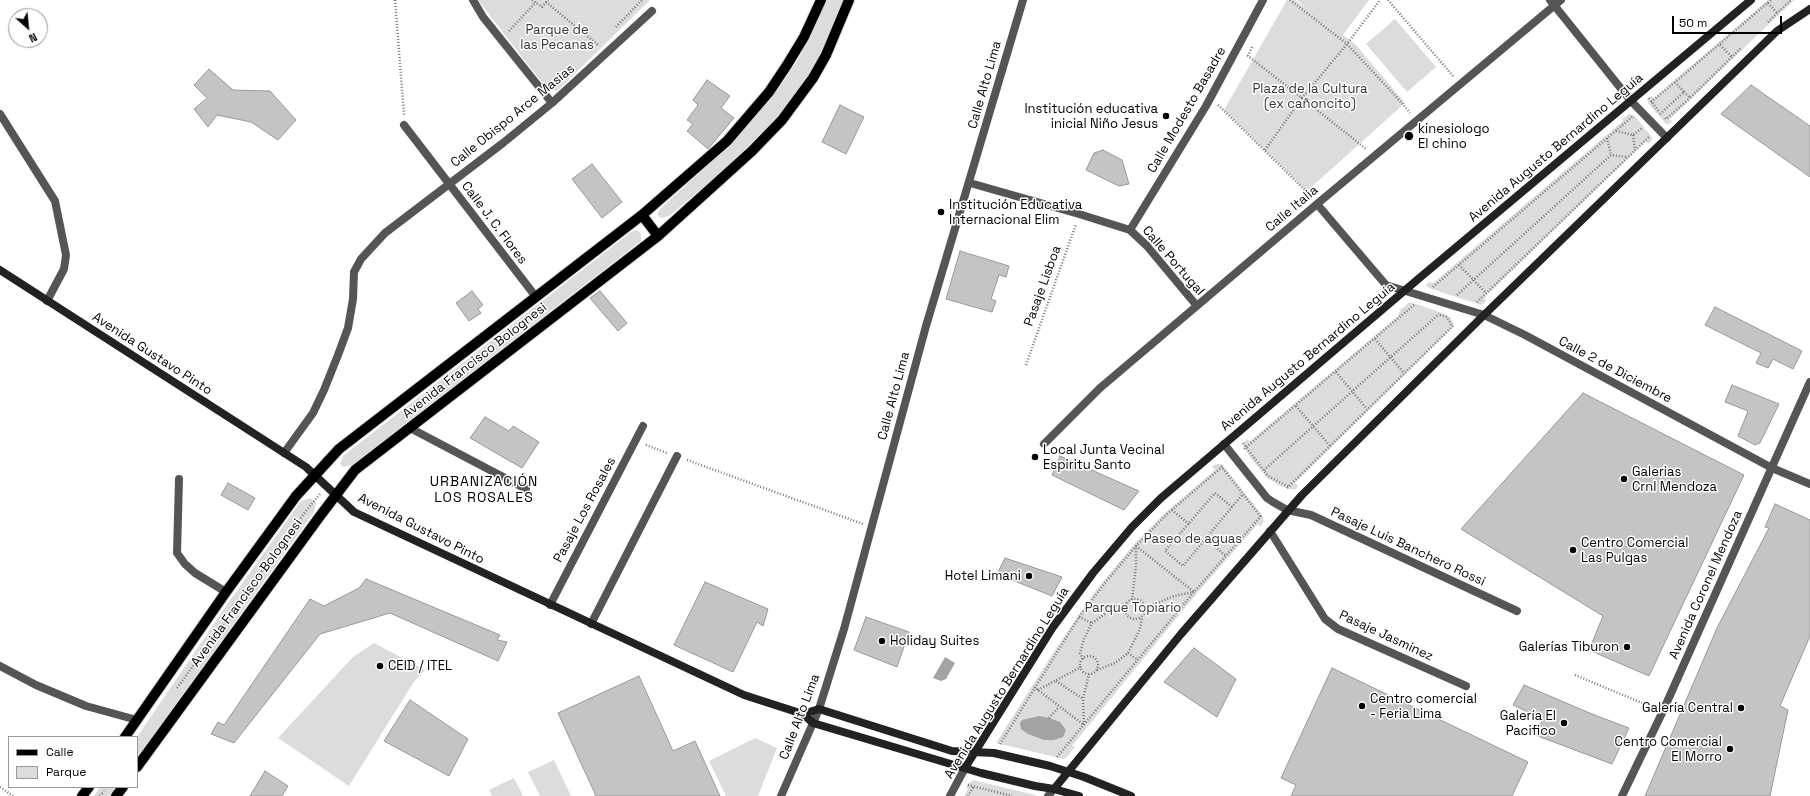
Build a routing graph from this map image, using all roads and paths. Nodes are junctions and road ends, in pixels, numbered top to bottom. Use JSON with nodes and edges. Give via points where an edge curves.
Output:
{"nodes":[{"id":1,"x":395,"y":0,"type":"edge"},
{"id":2,"x":473,"y":0,"type":"edge"},
{"id":3,"x":532,"y":0,"type":"edge"},
{"id":4,"x":641,"y":0,"type":"edge"},
{"id":5,"x":821,"y":0,"type":"edge"},
{"id":6,"x":849,"y":0,"type":"edge"},
{"id":7,"x":1023,"y":0,"type":"edge"},
{"id":8,"x":1263,"y":0,"type":"edge"},
{"id":9,"x":1290,"y":0,"type":"edge"},
{"id":10,"x":1380,"y":0,"type":"edge"},
{"id":11,"x":1388,"y":0,"type":"edge"},
{"id":12,"x":1751,"y":0,"type":"edge"},
{"id":13,"x":1772,"y":0,"type":"edge"},
{"id":14,"x":547,"y":1,"type":"edge"},
{"id":15,"x":536,"y":2,"type":"junction"},
{"id":16,"x":1556,"y":2,"type":"edge"},
{"id":17,"x":1768,"y":3,"type":"junction"},
{"id":18,"x":1810,"y":9,"type":"edge"},
{"id":19,"x":652,"y":11,"type":"dead end"},
{"id":20,"x":1778,"y":13,"type":"dead end"},
{"id":21,"x":503,"y":27,"type":"dead end"},
{"id":22,"x":615,"y":28,"type":"dead end"},
{"id":23,"x":604,"y":40,"type":"dead end"},
{"id":24,"x":1347,"y":44,"type":"junction"},
{"id":25,"x":598,"y":45,"type":"junction"},
{"id":26,"x":1720,"y":45,"type":"junction"},
{"id":27,"x":593,"y":50,"type":"dead end"},
{"id":28,"x":1248,"y":56,"type":"dead end"},
{"id":29,"x":1675,"y":82,"type":"junction"},
{"id":30,"x":1460,"y":84,"type":"junction"},
{"id":31,"x":1684,"y":92,"type":"junction"},
{"id":32,"x":1210,"y":98,"type":"junction"},
{"id":33,"x":1302,"y":98,"type":"junction"},
{"id":34,"x":1690,"y":98,"type":"junction"},
{"id":35,"x":1631,"y":101,"type":"junction"},
{"id":36,"x":552,"y":103,"type":"junction"},
{"id":37,"x":0,"y":114,"type":"edge"},
{"id":38,"x":1660,"y":114,"type":"junction"},
{"id":39,"x":1634,"y":116,"type":"dead end"},
{"id":40,"x":1416,"y":121,"type":"junction"},
{"id":41,"x":404,"y":125,"type":"joint"},
{"id":42,"x":1642,"y":127,"type":"dead end"},
{"id":43,"x":1615,"y":131,"type":"junction"},
{"id":44,"x":1633,"y":135,"type":"junction"},
{"id":45,"x":1648,"y":137,"type":"dead end"},
{"id":46,"x":1607,"y":138,"type":"junction"},
{"id":47,"x":1667,"y":138,"type":"junction"},
{"id":48,"x":1265,"y":150,"type":"junction"},
{"id":49,"x":1635,"y":150,"type":"junction"},
{"id":50,"x":1611,"y":155,"type":"junction"},
{"id":51,"x":1374,"y":156,"type":"junction"},
{"id":52,"x":1628,"y":157,"type":"junction"},
{"id":53,"x":970,"y":183,"type":"junction"},
{"id":54,"x":448,"y":184,"type":"junction"},
{"id":55,"x":1316,"y":204,"type":"junction"},
{"id":56,"x":1079,"y":214,"type":"junction"},
{"id":57,"x":642,"y":215,"type":"junction"},
{"id":58,"x":1130,"y":230,"type":"junction"},
{"id":59,"x":658,"y":236,"type":"junction"},
{"id":60,"x":1459,"y":265,"type":"junction"},
{"id":61,"x":0,"y":270,"type":"edge"},
{"id":62,"x":1473,"y":280,"type":"junction"},
{"id":63,"x":1431,"y":289,"type":"dead end"},
{"id":64,"x":1404,"y":291,"type":"junction"},
{"id":65,"x":1486,"y":293,"type":"junction"},
{"id":66,"x":1456,"y":295,"type":"dead end"},
{"id":67,"x":536,"y":297,"type":"junction"},
{"id":68,"x":47,"y":301,"type":"junction"},
{"id":69,"x":1476,"y":303,"type":"dead end"},
{"id":70,"x":1197,"y":306,"type":"junction"},
{"id":71,"x":1402,"y":308,"type":"dead end"},
{"id":72,"x":1419,"y":308,"type":"dead end"},
{"id":73,"x":1407,"y":311,"type":"junction"},
{"id":74,"x":1432,"y":312,"type":"dead end"},
{"id":75,"x":1438,"y":314,"type":"junction"},
{"id":76,"x":1484,"y":315,"type":"junction"},
{"id":77,"x":1375,"y":339,"type":"junction"},
{"id":78,"x":1390,"y":356,"type":"junction"},
{"id":79,"x":1026,"y":365,"type":"dead end"},
{"id":80,"x":1336,"y":372,"type":"junction"},
{"id":81,"x":1404,"y":373,"type":"junction"},
{"id":82,"x":1810,"y":382,"type":"edge"},
{"id":83,"x":1351,"y":391,"type":"junction"},
{"id":84,"x":1296,"y":406,"type":"junction"},
{"id":85,"x":1367,"y":409,"type":"junction"},
{"id":86,"x":643,"y":426,"type":"dead end"},
{"id":87,"x":1313,"y":426,"type":"junction"},
{"id":88,"x":410,"y":428,"type":"junction"},
{"id":89,"x":635,"y":441,"type":"junction"},
{"id":90,"x":1243,"y":443,"type":"dead end"},
{"id":91,"x":1044,"y":444,"type":"dead end"},
{"id":92,"x":1224,"y":444,"type":"junction"},
{"id":93,"x":1330,"y":446,"type":"junction"},
{"id":94,"x":1245,"y":448,"type":"junction"},
{"id":95,"x":284,"y":453,"type":"junction"},
{"id":96,"x":677,"y":456,"type":"junction"},
{"id":97,"x":1217,"y":464,"type":"dead end"},
{"id":98,"x":1222,"y":466,"type":"junction"},
{"id":99,"x":1772,"y":468,"type":"junction"},
{"id":100,"x":1264,"y":470,"type":"junction"},
{"id":101,"x":315,"y":475,"type":"junction"},
{"id":102,"x":179,"y":479,"type":"dead end"},
{"id":103,"x":1810,"y":484,"type":"edge"},
{"id":104,"x":326,"y":486,"type":"junction"},
{"id":105,"x":1288,"y":487,"type":"junction"},
{"id":106,"x":526,"y":489,"type":"dead end"},
{"id":107,"x":1295,"y":490,"type":"dead end"},
{"id":108,"x":1243,"y":494,"type":"junction"},
{"id":109,"x":336,"y":495,"type":"junction"},
{"id":110,"x":1232,"y":507,"type":"junction"},
{"id":111,"x":1172,"y":510,"type":"junction"},
{"id":112,"x":1287,"y":510,"type":"junction"},
{"id":113,"x":1189,"y":524,"type":"junction"},
{"id":114,"x":871,"y":527,"type":"junction"},
{"id":115,"x":1270,"y":531,"type":"junction"},
{"id":116,"x":1206,"y":538,"type":"junction"},
{"id":117,"x":1136,"y":546,"type":"junction"},
{"id":118,"x":1226,"y":556,"type":"junction"},
{"id":119,"x":226,"y":592,"type":"junction"},
{"id":120,"x":1194,"y":592,"type":"junction"},
{"id":121,"x":1132,"y":600,"type":"junction"},
{"id":122,"x":1126,"y":604,"type":"junction"},
{"id":123,"x":550,"y":605,"type":"junction"},
{"id":124,"x":1145,"y":608,"type":"junction"},
{"id":125,"x":1516,"y":611,"type":"dead end"},
{"id":126,"x":1079,"y":617,"type":"junction"},
{"id":127,"x":1142,"y":617,"type":"junction"},
{"id":128,"x":1092,"y":623,"type":"junction"},
{"id":129,"x":591,"y":624,"type":"junction"},
{"id":130,"x":1128,"y":653,"type":"junction"},
{"id":131,"x":1083,"y":658,"type":"junction"},
{"id":132,"x":1138,"y":660,"type":"junction"},
{"id":133,"x":0,"y":666,"type":"edge"},
{"id":134,"x":1081,"y":667,"type":"junction"},
{"id":135,"x":1097,"y":670,"type":"junction"},
{"id":136,"x":1089,"y":674,"type":"junction"},
{"id":137,"x":1575,"y":675,"type":"dead end"},
{"id":138,"x":1056,"y":681,"type":"junction"},
{"id":139,"x":1466,"y":686,"type":"dead end"},
{"id":140,"x":1034,"y":687,"type":"junction"},
{"id":141,"x":1038,"y":690,"type":"junction"},
{"id":142,"x":174,"y":693,"type":"dead end"},
{"id":143,"x":1083,"y":699,"type":"junction"},
{"id":144,"x":1059,"y":707,"type":"junction"},
{"id":145,"x":819,"y":709,"type":"junction"},
{"id":146,"x":1663,"y":711,"type":"junction"},
{"id":147,"x":803,"y":714,"type":"junction"},
{"id":148,"x":1049,"y":718,"type":"dead end"},
{"id":149,"x":137,"y":720,"type":"junction"},
{"id":150,"x":813,"y":723,"type":"junction"},
{"id":151,"x":1084,"y":725,"type":"junction"},
{"id":152,"x":126,"y":736,"type":"edge"},
{"id":153,"x":1000,"y":744,"type":"dead end"},
{"id":154,"x":976,"y":751,"type":"junction"},
{"id":155,"x":1057,"y":757,"type":"dead end"},
{"id":156,"x":138,"y":766,"type":"edge"},
{"id":157,"x":965,"y":768,"type":"junction"},
{"id":158,"x":1068,"y":772,"type":"junction"},
{"id":159,"x":977,"y":781,"type":"dead end"},
{"id":160,"x":968,"y":784,"type":"dead end"},
{"id":161,"x":0,"y":787,"type":"edge"},
{"id":162,"x":974,"y":787,"type":"junction"},
{"id":163,"x":88,"y":788,"type":"edge"},
{"id":164,"x":122,"y":788,"type":"edge"},
{"id":165,"x":1054,"y":789,"type":"junction"},
{"id":166,"x":13,"y":796,"type":"edge"},
{"id":167,"x":82,"y":796,"type":"edge"},
{"id":168,"x":116,"y":796,"type":"edge"},
{"id":169,"x":781,"y":796,"type":"edge"},
{"id":170,"x":950,"y":796,"type":"edge"},
{"id":171,"x":968,"y":796,"type":"edge"},
{"id":172,"x":1012,"y":796,"type":"edge"},
{"id":173,"x":1048,"y":796,"type":"edge"},
{"id":174,"x":1079,"y":796,"type":"edge"},
{"id":175,"x":1131,"y":796,"type":"edge"},
{"id":176,"x":1622,"y":796,"type":"edge"}],
"edges":[{"from":1,"to":41,"type":"path"},
{"from":2,"to":36,"type":"street","via":[[483,17]]},
{"from":3,"to":15,"type":"path"},
{"from":4,"to":22,"type":"path"},
{"from":5,"to":57,"type":"main road","name":"Avenida Francisco Bolognesi","via":[[804,38],[748,117],[727,141]]},
{"from":6,"to":59,"type":"main road","name":"Avenida Francisco Bolognesi","via":[[826,55],[813,78],[782,120],[752,151]]},
{"from":7,"to":53,"type":"street","name":"Calle Alto Lima"},
{"from":8,"to":32,"type":"street","name":"Calle Modesto Basadre"},
{"from":9,"to":24,"type":"path"},
{"from":10,"to":24,"type":"path"},
{"from":11,"to":30,"type":"path"},
{"from":12,"to":35,"type":"main road","name":"Avenida Augusto Bernardino Leguía"},
{"from":13,"to":17,"type":"path"},
{"from":14,"to":15,"type":"path","via":[[542,7]]},
{"from":14,"to":25,"type":"path"},
{"from":15,"to":21,"type":"path","via":[[508,32]]},
{"from":16,"to":30,"type":"street","name":"Calle Italia"},
{"from":16,"to":35,"type":"street"},
{"from":17,"to":20,"type":"path"},
{"from":17,"to":26,"type":"path"},
{"from":18,"to":47,"type":"main road","via":[[1777,30]]},
{"from":19,"to":36,"type":"street","name":"Calle Obispo Arce Masias"},
{"from":23,"to":25,"type":"path"},
{"from":24,"to":33,"type":"path"},
{"from":24,"to":40,"type":"path"},
{"from":25,"to":27,"type":"path"},
{"from":26,"to":29,"type":"path"},
{"from":26,"to":34,"type":"path","via":[[1732,57]]},
{"from":28,"to":33,"type":"path"},
{"from":29,"to":31,"type":"path"},
{"from":29,"to":38,"type":"path","via":[[1651,102]]},
{"from":30,"to":40,"type":"street","name":"Calle Italia"},
{"from":31,"to":34,"type":"path"},
{"from":31,"to":38,"type":"path"},
{"from":32,"to":48,"type":"path"},
{"from":32,"to":58,"type":"street","name":"Calle Modesto Basadre"},
{"from":33,"to":48,"type":"path"},
{"from":33,"to":51,"type":"path"},
{"from":34,"to":38,"type":"path","via":[[1666,120]]},
{"from":35,"to":47,"type":"street"},
{"from":35,"to":64,"type":"main road","name":"Avenida Augusto Bernardino Leguía"},
{"from":36,"to":54,"type":"street","name":"Calle Obispo Arce Masias"},
{"from":37,"to":68,"type":"street","via":[[55,201],[66,255],[64,269]]},
{"from":39,"to":43,"type":"path"},
{"from":40,"to":51,"type":"street","name":"Calle Italia"},
{"from":41,"to":54,"type":"street","name":"Calle J. C. Flores"},
{"from":42,"to":44,"type":"path"},
{"from":43,"to":44,"type":"path"},
{"from":43,"to":46,"type":"path"},
{"from":44,"to":49,"type":"path"},
{"from":45,"to":49,"type":"path"},
{"from":46,"to":50,"type":"path"},
{"from":46,"to":60,"type":"path"},
{"from":47,"to":76,"type":"main road"},
{"from":48,"to":55,"type":"path","via":[[1307,191]]},
{"from":49,"to":52,"type":"path"},
{"from":50,"to":52,"type":"path"},
{"from":50,"to":62,"type":"path"},
{"from":51,"to":55,"type":"street","name":"Calle Italia"},
{"from":52,"to":65,"type":"path"},
{"from":53,"to":56,"type":"street","name":"Calle Portugal"},
{"from":53,"to":114,"type":"street","name":"Calle Alto Lima","via":[[926,326]]},
{"from":54,"to":67,"type":"street","name":"Calle J. C. Flores"},
{"from":54,"to":95,"type":"street","name":"Calle Obispo Arce Masias","via":[[385,232],[361,259],[354,272],[348,328],[338,355],[312,413]]},
{"from":55,"to":64,"type":"street","name":"Calle 2 de Diciembre","via":[[1386,285]]},
{"from":55,"to":70,"type":"street","name":"Calle Italia"},
{"from":56,"to":58,"type":"street","name":"Calle Portugal"},
{"from":56,"to":79,"type":"path","name":"Pasaje Lisboa"},
{"from":57,"to":59,"type":"main road"},
{"from":57,"to":67,"type":"main road","name":"Avenida Francisco Bolognesi"},
{"from":58,"to":70,"type":"street","name":"Calle Portugal","via":[[1147,246]]},
{"from":59,"to":88,"type":"main road","name":"Avenida Francisco Bolognesi"},
{"from":60,"to":62,"type":"path"},
{"from":60,"to":63,"type":"path"},
{"from":61,"to":68,"type":"main road","name":"Avenida Gustavo Pinto"},
{"from":62,"to":65,"type":"path"},
{"from":62,"to":66,"type":"path"},
{"from":64,"to":76,"type":"street","name":"Calle 2 de Diciembre"},
{"from":64,"to":92,"type":"main road","name":"Avenida Augusto Bernardino Leguía"},
{"from":65,"to":69,"type":"path"},
{"from":67,"to":101,"type":"main road","name":"Avenida Francisco Bolognesi","via":[[339,449]]},
{"from":68,"to":95,"type":"main road","name":"Avenida Gustavo Pinto"},
{"from":70,"to":91,"type":"street","name":"Calle Italia","via":[[1100,388]]},
{"from":71,"to":73,"type":"path"},
{"from":72,"to":73,"type":"path","via":[[1414,305]]},
{"from":73,"to":77,"type":"path"},
{"from":74,"to":75,"type":"path"},
{"from":75,"to":78,"type":"path"},
{"from":75,"to":81,"type":"path","via":[[1447,317],[1453,326]]},
{"from":76,"to":99,"type":"street","name":"Calle 2 de Diciembre"},
{"from":76,"to":112,"type":"main road"},
{"from":77,"to":78,"type":"path"},
{"from":77,"to":80,"type":"path"},
{"from":78,"to":81,"type":"path"},
{"from":78,"to":83,"type":"path"},
{"from":80,"to":83,"type":"path"},
{"from":80,"to":84,"type":"path"},
{"from":81,"to":85,"type":"path"},
{"from":82,"to":99,"type":"street","name":"Avenida Coronel Mendoza"},
{"from":83,"to":85,"type":"path"},
{"from":83,"to":87,"type":"path"},
{"from":84,"to":87,"type":"path"},
{"from":84,"to":94,"type":"path"},
{"from":85,"to":93,"type":"path"},
{"from":86,"to":89,"type":"street","name":"Pasaje Los Rosales"},
{"from":87,"to":93,"type":"path"},
{"from":87,"to":100,"type":"path"},
{"from":88,"to":106,"type":"street"},
{"from":88,"to":109,"type":"main road","name":"Avenida Francisco Bolognesi","via":[[355,470]]},
{"from":89,"to":96,"type":"path"},
{"from":89,"to":123,"type":"street","name":"Pasaje Los Rosales"},
{"from":90,"to":94,"type":"path"},
{"from":92,"to":112,"type":"street","name":"Pasaje Luis Banchero Rossi","via":[[1267,498]]},
{"from":92,"to":154,"type":"main road","name":"Avenida Augusto Bernardino Leguía","via":[[1161,498],[1093,572],[1053,627]]},
{"from":93,"to":105,"type":"path"},
{"from":94,"to":100,"type":"path"},
{"from":95,"to":101,"type":"main road","name":"Avenida Gustavo Pinto"},
{"from":96,"to":114,"type":"path"},
{"from":96,"to":129,"type":"street"},
{"from":97,"to":98,"type":"path"},
{"from":98,"to":108,"type":"path"},
{"from":98,"to":111,"type":"path"},
{"from":99,"to":103,"type":"street","name":"Calle 2 de Diciembre"},
{"from":99,"to":146,"type":"street","name":"Avenida Coronel Mendoza"},
{"from":100,"to":105,"type":"path","via":[[1268,476]]},
{"from":101,"to":104,"type":"main road","name":"Avenida Gustavo Pinto"},
{"from":101,"to":119,"type":"main road","name":"Avenida Francisco Bolognesi","via":[[296,496]]},
{"from":102,"to":119,"type":"street","via":[[177,553],[195,573]]},
{"from":104,"to":109,"type":"main road","name":"Avenida Gustavo Pinto"},
{"from":104,"to":142,"type":"path"},
{"from":105,"to":107,"type":"path"},
{"from":108,"to":110,"type":"path"},
{"from":108,"to":118,"type":"path","via":[[1261,516]]},
{"from":109,"to":123,"type":"main road","name":"Avenida Gustavo Pinto","via":[[354,512]]},
{"from":109,"to":156,"type":"main road","name":"Avenida Francisco Bolognesi"},
{"from":110,"to":113,"type":"path","via":[[1215,493]]},
{"from":110,"to":116,"type":"path"},
{"from":111,"to":113,"type":"path"},
{"from":111,"to":117,"type":"path"},
{"from":112,"to":115,"type":"main road"},
{"from":112,"to":125,"type":"street","name":"Pasaje Luis Banchero Rossi","via":[[1311,515]]},
{"from":113,"to":116,"type":"path","via":[[1166,551],[1183,566]]},
{"from":114,"to":145,"type":"street","name":"Calle Alto Lima","via":[[844,629]]},
{"from":115,"to":139,"type":"street","name":"Pasaje Jasminez","via":[[1325,619],[1338,629]]},
{"from":115,"to":158,"type":"main road","via":[[1181,634]]},
{"from":116,"to":118,"type":"path"},
{"from":117,"to":120,"type":"path"},
{"from":117,"to":121,"type":"path"},
{"from":117,"to":126,"type":"path"},
{"from":118,"to":120,"type":"path"},
{"from":119,"to":149,"type":"main road","name":"Avenida Francisco Bolognesi"},
{"from":120,"to":124,"type":"path","via":[[1174,596]]},
{"from":120,"to":132,"type":"path"},
{"from":121,"to":122,"type":"path"},
{"from":121,"to":124,"type":"path","via":[[1142,602]]},
{"from":122,"to":127,"type":"path","via":[[1125,613],[1129,618],[1136,620]]},
{"from":122,"to":128,"type":"path","via":[[1116,606]]},
{"from":123,"to":129,"type":"main road","name":"Avenida Gustavo Pinto"},
{"from":124,"to":127,"type":"path"},
{"from":126,"to":128,"type":"path"},
{"from":126,"to":140,"type":"path"},
{"from":127,"to":130,"type":"path","via":[[1140,629]]},
{"from":128,"to":131,"type":"path","via":[[1080,653]]},
{"from":129,"to":147,"type":"main road","name":"Avenida Gustavo Pinto","via":[[744,695]]},
{"from":130,"to":132,"type":"path"},
{"from":130,"to":135,"type":"path"},
{"from":131,"to":134,"type":"path"},
{"from":131,"to":135,"type":"path","via":[[1096,658]]},
{"from":132,"to":151,"type":"path"},
{"from":133,"to":149,"type":"street","via":[[36,685],[86,706]]},
{"from":134,"to":136,"type":"path"},
{"from":134,"to":138,"type":"path"},
{"from":135,"to":136,"type":"path"},
{"from":136,"to":143,"type":"path"},
{"from":137,"to":146,"type":"path"},
{"from":138,"to":141,"type":"path"},
{"from":138,"to":143,"type":"path"},
{"from":140,"to":141,"type":"path"},
{"from":140,"to":153,"type":"path"},
{"from":141,"to":144,"type":"path"},
{"from":143,"to":151,"type":"path"},
{"from":144,"to":148,"type":"path"},
{"from":144,"to":151,"type":"path"},
{"from":145,"to":147,"type":"main road"},
{"from":145,"to":150,"type":"street","name":"Calle Alto Lima"},
{"from":145,"to":154,"type":"main road","via":[[952,751]]},
{"from":146,"to":176,"type":"street","name":"Avenida Coronel Mendoza"},
{"from":147,"to":150,"type":"main road","name":"Avenida Gustavo Pinto"},
{"from":149,"to":152,"type":"main road","name":"Avenida Francisco Bolognesi"},
{"from":150,"to":157,"type":"main road","name":"Avenida Gustavo Pinto"},
{"from":150,"to":169,"type":"street","name":"Calle Alto Lima"},
{"from":151,"to":155,"type":"path"},
{"from":154,"to":157,"type":"main road","name":"Avenida Augusto Bernardino Leguía"},
{"from":154,"to":158,"type":"main road","via":[[994,753]]},
{"from":157,"to":165,"type":"main road","name":"Avenida Gustavo Pinto"},
{"from":157,"to":170,"type":"street","name":"Avenida Augusto Bernardino Leguía"},
{"from":158,"to":165,"type":"main road"},
{"from":158,"to":175,"type":"main road"},
{"from":159,"to":162,"type":"path"},
{"from":160,"to":162,"type":"path"},
{"from":161,"to":166,"type":"path"},
{"from":162,"to":171,"type":"path"},
{"from":162,"to":172,"type":"path"},
{"from":163,"to":167,"type":"main road"},
{"from":164,"to":168,"type":"main road"},
{"from":165,"to":173,"type":"street"},
{"from":165,"to":174,"type":"main road","name":"Avenida Gustavo Pinto"}]}
